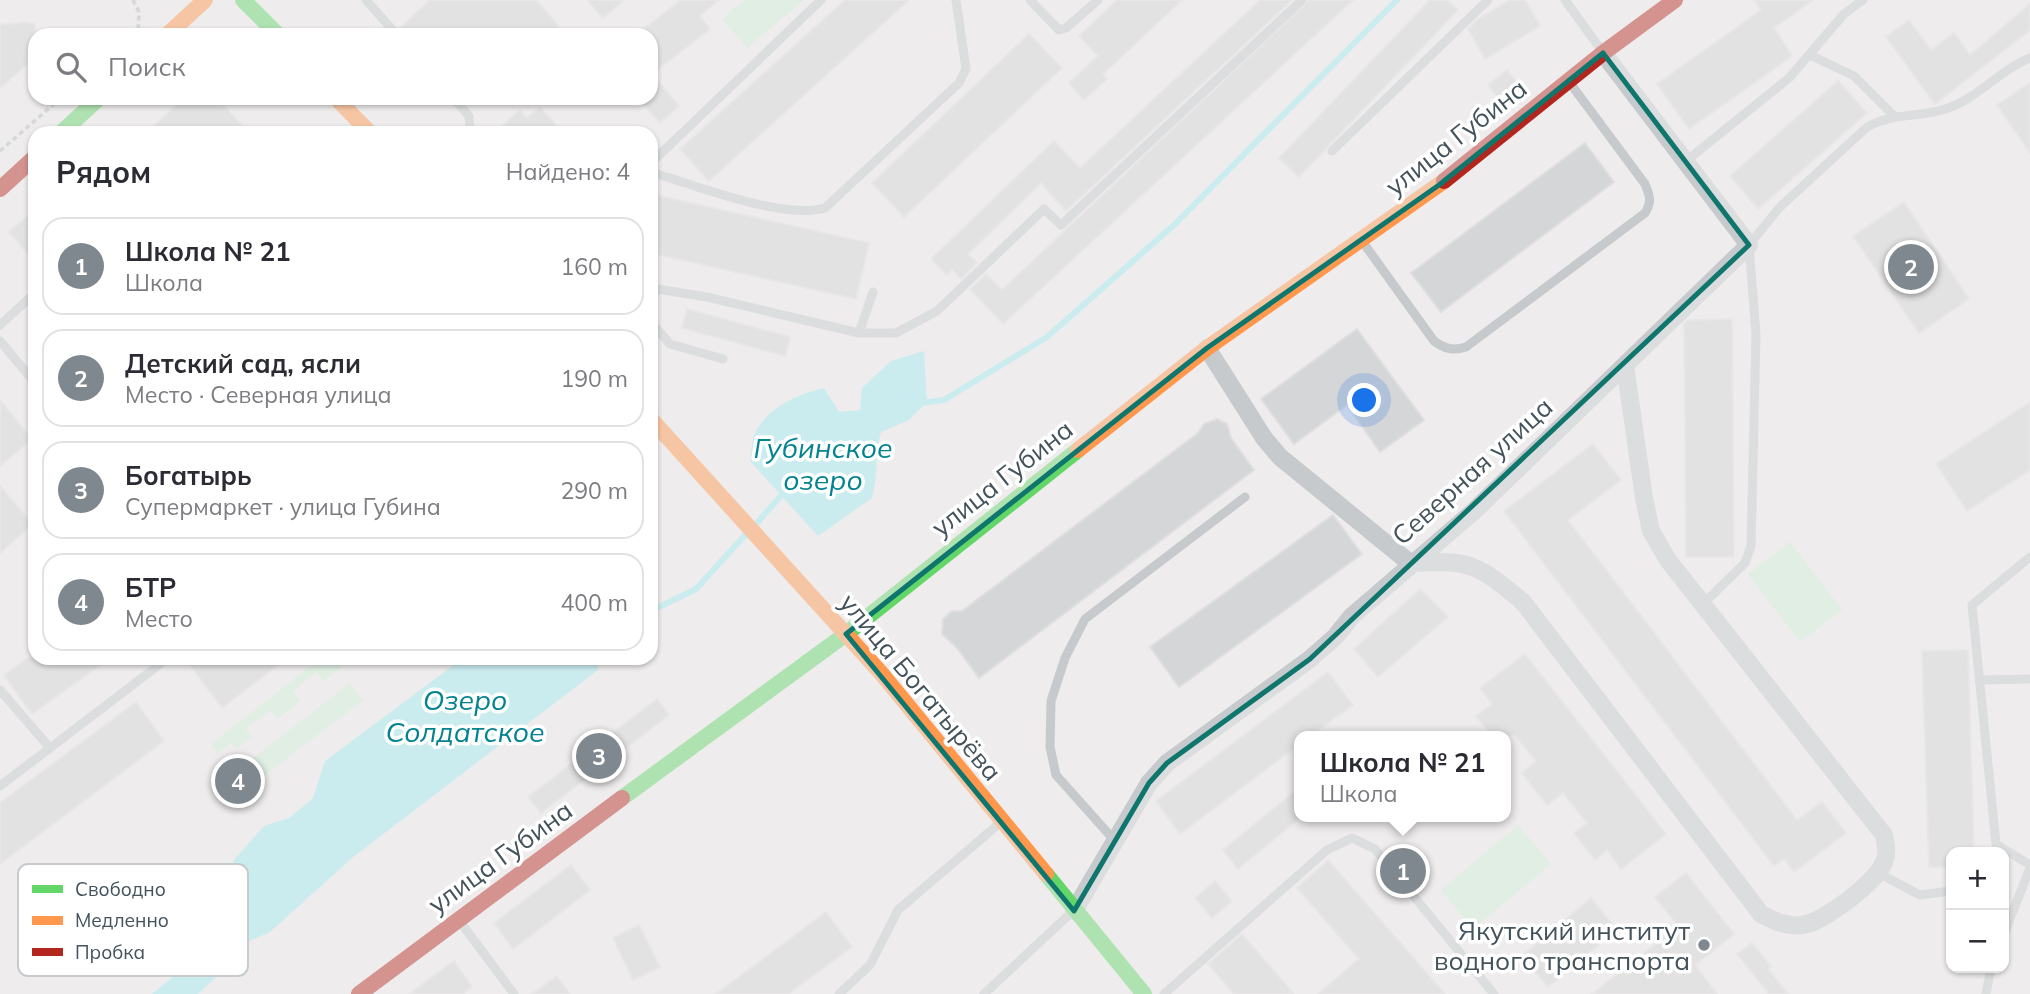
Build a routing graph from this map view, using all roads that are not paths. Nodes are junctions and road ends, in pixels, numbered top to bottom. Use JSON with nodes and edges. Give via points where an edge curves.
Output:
{"nodes":[{"id":1,"x":205,"y":0,"type":"edge"},
{"id":2,"x":243,"y":0,"type":"edge"},
{"id":3,"x":366,"y":0,"type":"edge"},
{"id":4,"x":821,"y":0,"type":"edge"},
{"id":5,"x":956,"y":0,"type":"edge"},
{"id":6,"x":1030,"y":0,"type":"edge"},
{"id":7,"x":1098,"y":0,"type":"edge"},
{"id":8,"x":1303,"y":0,"type":"edge"},
{"id":9,"x":1488,"y":0,"type":"edge"},
{"id":10,"x":1565,"y":0,"type":"edge"},
{"id":11,"x":1675,"y":0,"type":"edge"},
{"id":12,"x":1863,"y":0,"type":"edge"},
{"id":13,"x":175,"y":28,"type":"edge"},
{"id":14,"x":271,"y":28,"type":"edge"},
{"id":15,"x":391,"y":28,"type":"edge"},
{"id":16,"x":1603,"y":53,"type":"junction"},
{"id":17,"x":1810,"y":55,"type":"junction"},
{"id":18,"x":2030,"y":58,"type":"edge"},
{"id":19,"x":1568,"y":81,"type":"junction"},
{"id":20,"x":91,"y":105,"type":"edge"},
{"id":21,"x":343,"y":105,"type":"edge"},
{"id":22,"x":459,"y":105,"type":"edge"},
{"id":23,"x":1894,"y":116,"type":"junction"},
{"id":24,"x":69,"y":126,"type":"edge"},
{"id":25,"x":363,"y":126,"type":"edge"},
{"id":26,"x":470,"y":126,"type":"edge"},
{"id":27,"x":1332,"y":151,"type":"dead end"},
{"id":28,"x":658,"y":156,"type":"edge"},
{"id":29,"x":1686,"y":161,"type":"junction"},
{"id":30,"x":28,"y":163,"type":"edge"},
{"id":31,"x":658,"y":174,"type":"edge"},
{"id":32,"x":0,"y":189,"type":"edge"},
{"id":33,"x":1361,"y":239,"type":"junction"},
{"id":34,"x":1749,"y":245,"type":"junction"},
{"id":35,"x":658,"y":289,"type":"edge"},
{"id":36,"x":873,"y":292,"type":"dead end"},
{"id":37,"x":28,"y":299,"type":"edge"},
{"id":38,"x":0,"y":325,"type":"edge"},
{"id":39,"x":658,"y":331,"type":"edge"},
{"id":40,"x":859,"y":333,"type":"junction"},
{"id":41,"x":0,"y":341,"type":"edge"},
{"id":42,"x":1207,"y":348,"type":"junction"},
{"id":43,"x":723,"y":359,"type":"dead end"},
{"id":44,"x":1625,"y":365,"type":"junction"},
{"id":45,"x":28,"y":375,"type":"edge"},
{"id":46,"x":658,"y":426,"type":"edge"},
{"id":47,"x":1245,"y":496,"type":"dead end"},
{"id":48,"x":2030,"y":557,"type":"edge"},
{"id":49,"x":1410,"y":563,"type":"junction"},
{"id":50,"x":1703,"y":604,"type":"junction"},
{"id":51,"x":846,"y":634,"type":"junction"},
{"id":52,"x":160,"y":665,"type":"edge"},
{"id":53,"x":2030,"y":678,"type":"edge"},
{"id":54,"x":1980,"y":680,"type":"junction"},
{"id":55,"x":0,"y":690,"type":"edge"},
{"id":56,"x":50,"y":748,"type":"junction"},
{"id":57,"x":0,"y":786,"type":"edge"},
{"id":58,"x":1003,"y":821,"type":"junction"},
{"id":59,"x":1115,"y":841,"type":"junction"},
{"id":60,"x":2030,"y":866,"type":"edge"},
{"id":61,"x":1878,"y":873,"type":"junction"},
{"id":62,"x":1946,"y":892,"type":"edge"},
{"id":63,"x":2009,"y":904,"type":"edge"},
{"id":64,"x":2014,"y":907,"type":"junction"},
{"id":65,"x":1074,"y":911,"type":"junction"},
{"id":66,"x":457,"y":918,"type":"junction"},
{"id":67,"x":2009,"y":920,"type":"edge"},
{"id":68,"x":1990,"y":973,"type":"edge"},
{"id":69,"x":359,"y":994,"type":"edge"},
{"id":70,"x":514,"y":994,"type":"edge"},
{"id":71,"x":839,"y":994,"type":"edge"},
{"id":72,"x":984,"y":994,"type":"edge"},
{"id":73,"x":1144,"y":994,"type":"edge"},
{"id":74,"x":1164,"y":994,"type":"edge"},
{"id":75,"x":1494,"y":994,"type":"edge"},
{"id":76,"x":1986,"y":994,"type":"edge"}],
"edges":[{"from":1,"to":13,"type":"street"},
{"from":2,"to":14,"type":"street"},
{"from":3,"to":15,"type":"lane"},
{"from":4,"to":28,"type":"lane"},
{"from":5,"to":31,"type":"lane","via":[[966,69],[959,83],[825,208],[807,213]]},
{"from":6,"to":7,"type":"lane","via":[[1059,30]]},
{"from":8,"to":40,"type":"lane","via":[[1061,225],[1044,209],[937,311],[896,333]]},
{"from":9,"to":27,"type":"lane"},
{"from":10,"to":16,"type":"lane"},
{"from":11,"to":16,"type":"street","name":"улица Губина"},
{"from":12,"to":17,"type":"lane","via":[[1844,14]]},
{"from":16,"to":19,"type":"street","name":"улица Губина"},
{"from":16,"to":29,"type":"street"},
{"from":17,"to":23,"type":"lane","via":[[1854,76]]},
{"from":17,"to":29,"type":"lane","via":[[1789,78]]},
{"from":18,"to":23,"type":"lane","via":[[1947,109]]},
{"from":19,"to":33,"type":"street","name":"улица Губина","via":[[1439,184]]},
{"from":19,"to":33,"type":"lane","via":[[1645,184],[1650,206],[1645,213],[1456,350],[1434,341]]},
{"from":20,"to":24,"type":"street"},
{"from":21,"to":25,"type":"street"},
{"from":22,"to":26,"type":"lane","via":[[469,116]]},
{"from":23,"to":34,"type":"lane","via":[[1866,128],[1779,208]]},
{"from":29,"to":34,"type":"street"},
{"from":30,"to":32,"type":"street"},
{"from":33,"to":42,"type":"street","name":"улица Губина"},
{"from":34,"to":44,"type":"street","name":"Северная улица"},
{"from":34,"to":50,"type":"lane","via":[[1756,334],[1751,546],[1745,563]]},
{"from":35,"to":40,"type":"lane"},
{"from":36,"to":40,"type":"lane"},
{"from":37,"to":38,"type":"lane"},
{"from":39,"to":43,"type":"lane","via":[[670,344]]},
{"from":41,"to":45,"type":"lane"},
{"from":42,"to":49,"type":"street","via":[[1280,457]]},
{"from":42,"to":51,"type":"street","name":"улица Губина"},
{"from":44,"to":49,"type":"street","name":"Северная улица","via":[[1473,512]]},
{"from":44,"to":50,"type":"street","via":[[1651,531]]},
{"from":46,"to":51,"type":"street","name":"улица Богатырёва"},
{"from":47,"to":59,"type":"lane","via":[[1085,619],[1065,658],[1051,701],[1050,747],[1056,775]]},
{"from":48,"to":54,"type":"lane","via":[[1972,604]]},
{"from":49,"to":59,"type":"street","name":"Северная улица","via":[[1310,660],[1167,763],[1149,783]]},
{"from":49,"to":61,"type":"street","via":[[1458,561],[1489,573],[1523,602],[1761,914],[1779,924],[1819,920]]},
{"from":50,"to":61,"type":"street","via":[[1879,825],[1887,846]]},
{"from":51,"to":58,"type":"street","name":"улица Богатырёва"},
{"from":51,"to":66,"type":"street","name":"улица Губина"},
{"from":52,"to":56,"type":"lane"},
{"from":53,"to":54,"type":"lane"},
{"from":54,"to":60,"type":"lane","via":[[1996,844]]},
{"from":55,"to":56,"type":"lane"},
{"from":56,"to":57,"type":"lane"},
{"from":58,"to":65,"type":"street","name":"улица Богатырёва"},
{"from":58,"to":71,"type":"lane","via":[[898,910],[870,965]]},
{"from":59,"to":65,"type":"street","name":"Северная улица"},
{"from":60,"to":64,"type":"lane"},
{"from":61,"to":62,"type":"lane","via":[[1920,895]]},
{"from":63,"to":64,"type":"lane"},
{"from":64,"to":67,"type":"lane"},
{"from":65,"to":72,"type":"lane"},
{"from":65,"to":73,"type":"street","name":"улица Богатырёва"},
{"from":66,"to":69,"type":"street","name":"улица Губина"},
{"from":66,"to":70,"type":"lane"},
{"from":68,"to":76,"type":"lane"},
{"from":74,"to":75,"type":"lane","via":[[1327,850],[1352,838],[1375,849]]}]}
